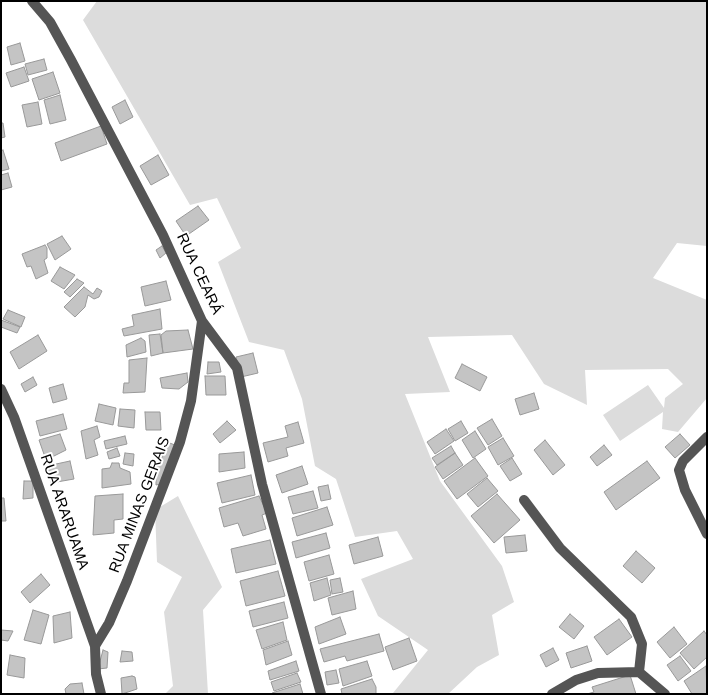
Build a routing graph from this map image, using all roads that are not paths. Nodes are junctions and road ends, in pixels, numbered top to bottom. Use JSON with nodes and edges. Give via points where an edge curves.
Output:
{"nodes":[{"id":1,"x":32,"y":1,"type":"edge"},
{"id":2,"x":202,"y":320,"type":"junction"},
{"id":3,"x":1,"y":389,"type":"edge"},
{"id":4,"x":707,"y":437,"type":"edge"},
{"id":5,"x":524,"y":500,"type":"dead end"},
{"id":6,"x":707,"y":534,"type":"edge"},
{"id":7,"x":95,"y":646,"type":"junction"},
{"id":8,"x":639,"y":672,"type":"junction"},
{"id":9,"x":652,"y":683,"type":"junction"},
{"id":10,"x":101,"y":694,"type":"edge"},
{"id":11,"x":321,"y":694,"type":"edge"},
{"id":12,"x":552,"y":694,"type":"edge"},
{"id":13,"x":648,"y":694,"type":"edge"},
{"id":14,"x":665,"y":694,"type":"edge"}],
"edges":[{"from":1,"to":2,"type":"street","name":"RUA CEARÁ","via":[[50,22],[164,234]]},
{"from":2,"to":7,"type":"street","name":"RUA MINAS GERAIS","via":[[191,401],[180,442],[127,581]]},
{"from":2,"to":11,"type":"street","name":"RUA CEARÁ","via":[[237,368],[262,484]]},
{"from":3,"to":7,"type":"street","name":"RUA ARARUAMA","via":[[14,417]]},
{"from":4,"to":6,"type":"street","via":[[683,461],[680,470],[685,490]]},
{"from":5,"to":8,"type":"street","via":[[560,548],[631,617],[642,644]]},
{"from":7,"to":10,"type":"street"},
{"from":8,"to":9,"type":"street"},
{"from":8,"to":12,"type":"street","via":[[598,673],[576,680]]},
{"from":9,"to":13,"type":"street"},
{"from":9,"to":14,"type":"street"}]}
